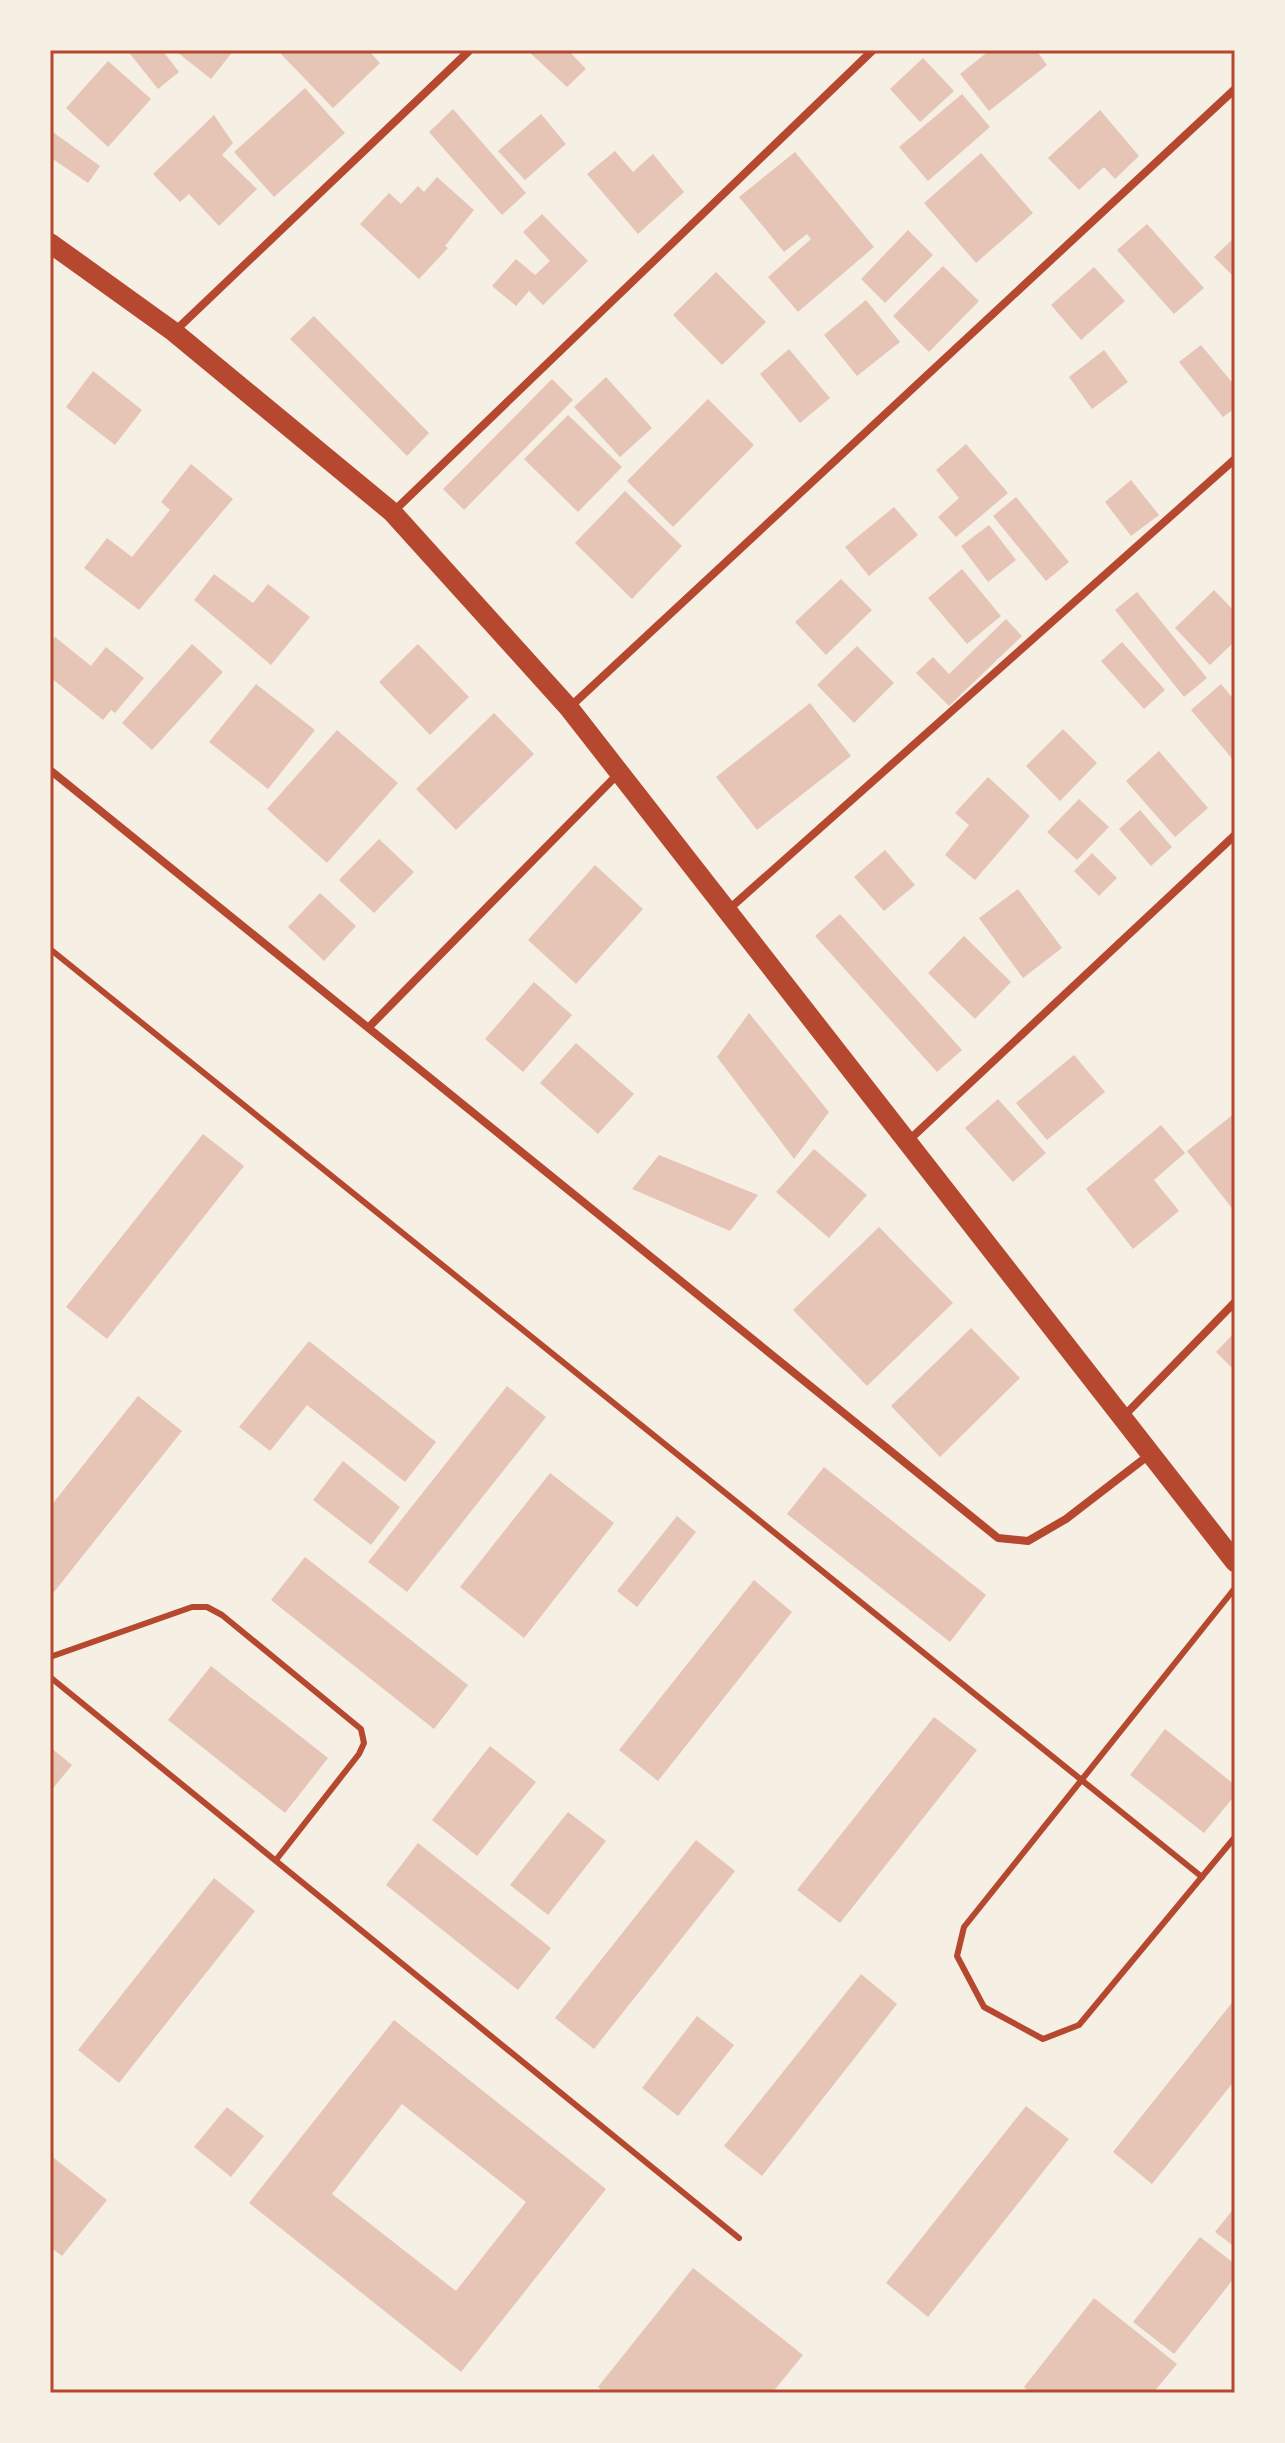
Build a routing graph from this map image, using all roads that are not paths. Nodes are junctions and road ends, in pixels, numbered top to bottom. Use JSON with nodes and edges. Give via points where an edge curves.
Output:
{"nodes":[{"id":1,"x":470,"y":50,"type":"edge"},
{"id":2,"x":873,"y":50,"type":"edge"},
{"id":3,"x":1235,"y":89,"type":"edge"},
{"id":4,"x":50,"y":243,"type":"edge"},
{"id":5,"x":174,"y":332,"type":"junction"},
{"id":6,"x":1235,"y":459,"type":"edge"},
{"id":7,"x":392,"y":512,"type":"junction"},
{"id":8,"x":569,"y":708,"type":"junction"},
{"id":9,"x":50,"y":770,"type":"edge"},
{"id":10,"x":619,"y":772,"type":"junction"},
{"id":11,"x":1235,"y":835,"type":"edge"},
{"id":12,"x":728,"y":911,"type":"junction"},
{"id":13,"x":50,"y":949,"type":"edge"},
{"id":14,"x":370,"y":1026,"type":"junction"},
{"id":15,"x":907,"y":1143,"type":"junction"},
{"id":16,"x":1235,"y":1302,"type":"edge"},
{"id":17,"x":1121,"y":1418,"type":"junction"},
{"id":18,"x":1151,"y":1454,"type":"junction"},
{"id":19,"x":1235,"y":1562,"type":"edge"},
{"id":20,"x":1235,"y":1588,"type":"edge"},
{"id":21,"x":50,"y":1657,"type":"edge"},
{"id":22,"x":50,"y":1677,"type":"edge"},
{"id":23,"x":1082,"y":1780,"type":"junction"},
{"id":24,"x":1235,"y":1837,"type":"edge"},
{"id":25,"x":276,"y":1860,"type":"junction"},
{"id":26,"x":1202,"y":1877,"type":"junction"},
{"id":27,"x":739,"y":2238,"type":"dead end"}],
"edges":[{"from":1,"to":5,"type":"street"},
{"from":2,"to":7,"type":"street"},
{"from":3,"to":8,"type":"street"},
{"from":4,"to":5,"type":"main road"},
{"from":5,"to":7,"type":"main road"},
{"from":6,"to":12,"type":"street"},
{"from":7,"to":8,"type":"main road"},
{"from":8,"to":10,"type":"main road"},
{"from":9,"to":14,"type":"street"},
{"from":10,"to":12,"type":"main road"},
{"from":10,"to":14,"type":"street"},
{"from":11,"to":15,"type":"street"},
{"from":12,"to":15,"type":"main road"},
{"from":13,"to":23,"type":"lane"},
{"from":14,"to":18,"type":"street","via":[[998,1538],[1028,1541]]},
{"from":15,"to":17,"type":"main road"},
{"from":16,"to":17,"type":"street"},
{"from":17,"to":18,"type":"main road"},
{"from":18,"to":19,"type":"main road"},
{"from":20,"to":23,"type":"lane"},
{"from":21,"to":25,"type":"lane","via":[[192,1607],[207,1607],[361,1729],[364,1743],[359,1754]]},
{"from":22,"to":25,"type":"lane"},
{"from":23,"to":26,"type":"lane"},
{"from":23,"to":26,"type":"lane","via":[[964,1927],[957,1956],[984,2007],[1043,2039],[1079,2025]]},
{"from":24,"to":26,"type":"lane"},
{"from":25,"to":27,"type":"lane"}]}
